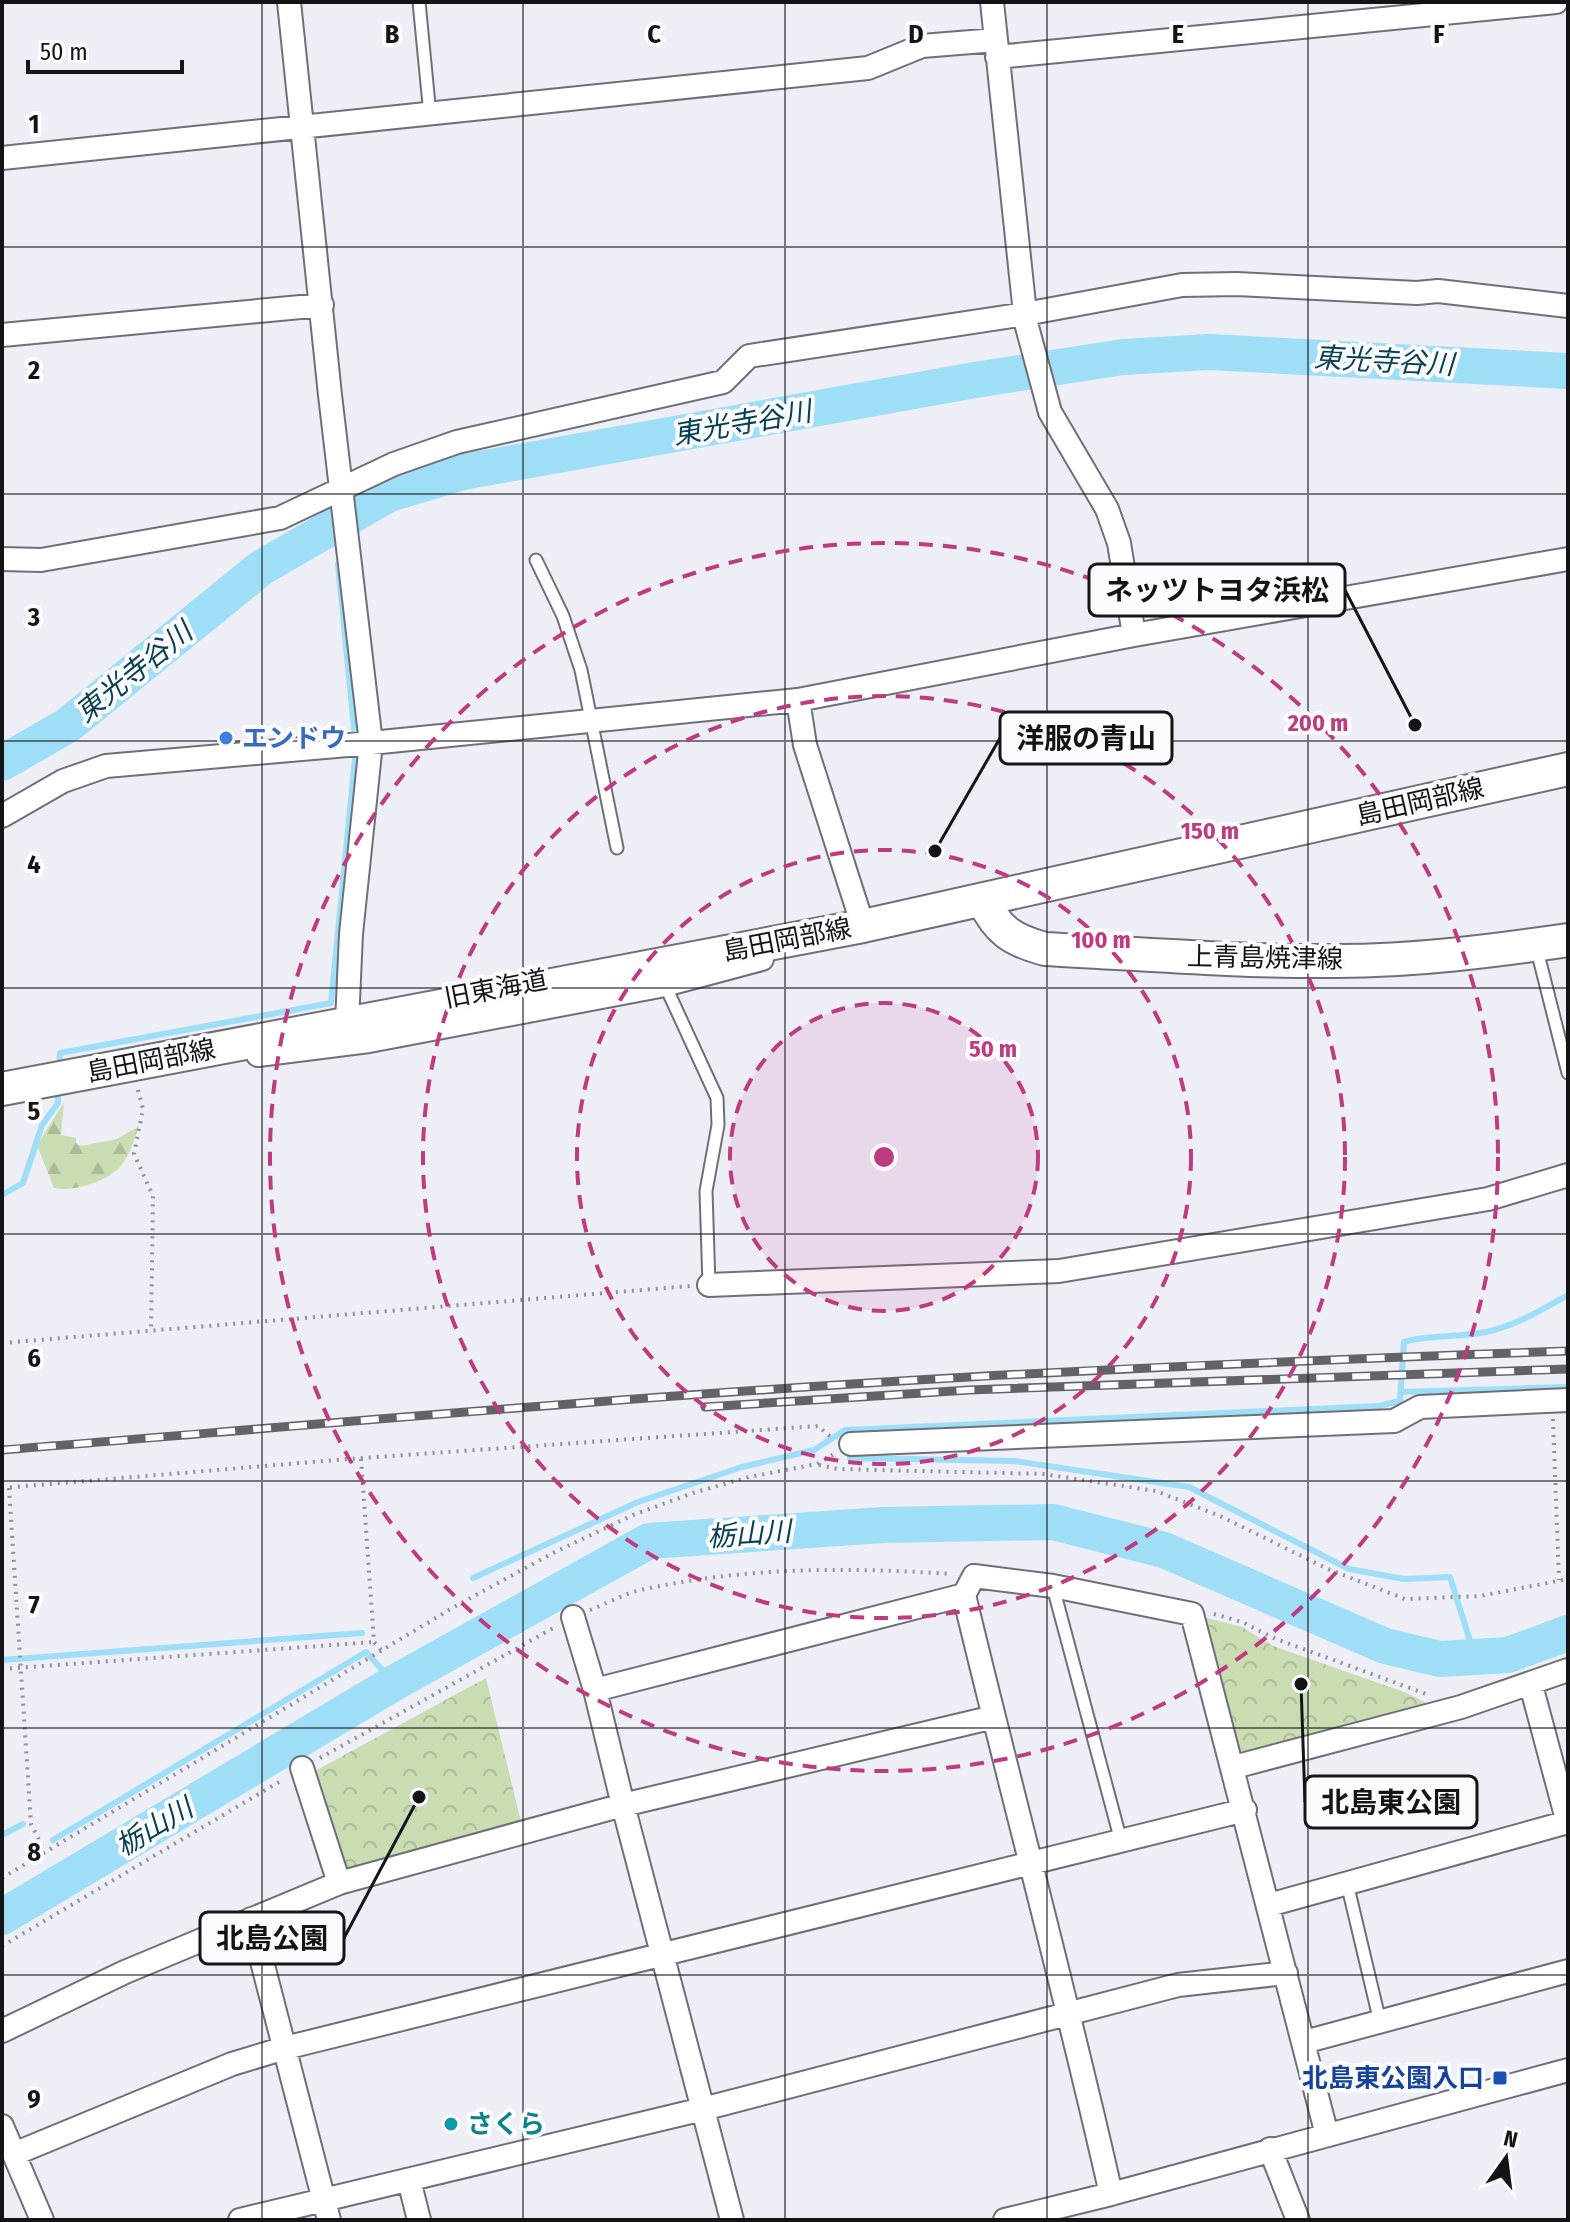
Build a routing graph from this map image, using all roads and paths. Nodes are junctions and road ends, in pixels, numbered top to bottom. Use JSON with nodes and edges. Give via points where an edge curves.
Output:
{"nodes":[{"id":1,"x":289,"y":2,"type":"edge"},
{"id":2,"x":419,"y":2,"type":"edge"},
{"id":3,"x":992,"y":2,"type":"edge"},
{"id":4,"x":1556,"y":2,"type":"edge"},
{"id":5,"x":996,"y":48,"type":"junction"},
{"id":6,"x":430,"y":115,"type":"junction"},
{"id":7,"x":302,"y":128,"type":"junction"},
{"id":8,"x":2,"y":158,"type":"edge"},
{"id":9,"x":322,"y":305,"type":"junction"},
{"id":10,"x":1568,"y":306,"type":"edge"},
{"id":11,"x":1025,"y":319,"type":"junction"},
{"id":12,"x":2,"y":335,"type":"edge"},
{"id":13,"x":343,"y":493,"type":"junction"},
{"id":14,"x":2,"y":559,"type":"edge"},
{"id":15,"x":1568,"y":559,"type":"edge"},
{"id":16,"x":536,"y":560,"type":"dead end"},
{"id":17,"x":1134,"y":635,"type":"junction"},
{"id":18,"x":798,"y":700,"type":"junction"},
{"id":19,"x":591,"y":721,"type":"junction"},
{"id":20,"x":371,"y":743,"type":"junction"},
{"id":21,"x":1568,"y":769,"type":"edge"},
{"id":22,"x":2,"y":816,"type":"edge"},
{"id":23,"x":617,"y":848,"type":"dead end"},
{"id":24,"x":983,"y":900,"type":"junction"},
{"id":25,"x":863,"y":926,"type":"junction"},
{"id":26,"x":1568,"y":940,"type":"edge"},
{"id":27,"x":1536,"y":945,"type":"junction"},
{"id":28,"x":665,"y":985,"type":"junction"},
{"id":29,"x":347,"y":1023,"type":"junction"},
{"id":30,"x":132,"y":1064,"type":"junction"},
{"id":31,"x":1568,"y":1073,"type":"edge"},
{"id":32,"x":2,"y":1089,"type":"edge"},
{"id":33,"x":1568,"y":1175,"type":"edge"},
{"id":34,"x":709,"y":1285,"type":"junction"},
{"id":35,"x":151,"y":1331,"type":"junction"},
{"id":36,"x":2,"y":1343,"type":"edge"},
{"id":37,"x":1560,"y":1400,"type":"edge"},
{"id":38,"x":847,"y":1446,"type":"junction"},
{"id":39,"x":361,"y":1459,"type":"junction"},
{"id":40,"x":817,"y":1464,"type":"junction"},
{"id":41,"x":2,"y":1488,"type":"edge"},
{"id":42,"x":9,"y":1488,"type":"junction"},
{"id":43,"x":1568,"y":1579,"type":"edge"},
{"id":44,"x":1559,"y":1580,"type":"junction"},
{"id":45,"x":969,"y":1586,"type":"junction"},
{"id":46,"x":1053,"y":1586,"type":"junction"},
{"id":47,"x":1192,"y":1614,"type":"junction"},
{"id":48,"x":573,"y":1617,"type":"junction"},
{"id":49,"x":374,"y":1642,"type":"junction"},
{"id":50,"x":381,"y":1651,"type":"junction"},
{"id":51,"x":20,"y":1667,"type":"junction"},
{"id":52,"x":2,"y":1669,"type":"edge"},
{"id":53,"x":1568,"y":1670,"type":"edge"},
{"id":54,"x":1531,"y":1685,"type":"junction"},
{"id":55,"x":595,"y":1690,"type":"junction"},
{"id":56,"x":1461,"y":1707,"type":"junction"},
{"id":57,"x":994,"y":1717,"type":"junction"},
{"id":58,"x":1234,"y":1767,"type":"junction"},
{"id":59,"x":302,"y":1768,"type":"junction"},
{"id":60,"x":623,"y":1805,"type":"junction"},
{"id":61,"x":1245,"y":1810,"type":"junction"},
{"id":62,"x":1568,"y":1823,"type":"edge"},
{"id":63,"x":1121,"y":1841,"type":"junction"},
{"id":64,"x":45,"y":1852,"type":"junction"},
{"id":65,"x":1029,"y":1863,"type":"junction"},
{"id":66,"x":2,"y":1878,"type":"edge"},
{"id":67,"x":339,"y":1883,"type":"junction"},
{"id":68,"x":1347,"y":1883,"type":"junction"},
{"id":69,"x":1269,"y":1905,"type":"junction"},
{"id":70,"x":251,"y":1919,"type":"junction"},
{"id":71,"x":2,"y":1946,"type":"edge"},
{"id":72,"x":663,"y":1957,"type":"junction"},
{"id":73,"x":1568,"y":1971,"type":"edge"},
{"id":74,"x":1286,"y":1973,"type":"junction"},
{"id":75,"x":1070,"y":2012,"type":"junction"},
{"id":76,"x":1380,"y":2022,"type":"junction"},
{"id":77,"x":2,"y":2031,"type":"edge"},
{"id":78,"x":1304,"y":2042,"type":"junction"},
{"id":79,"x":285,"y":2048,"type":"junction"},
{"id":80,"x":1568,"y":2070,"type":"edge"},
{"id":81,"x":703,"y":2109,"type":"junction"},
{"id":82,"x":2,"y":2126,"type":"edge"},
{"id":83,"x":1327,"y":2135,"type":"junction"},
{"id":84,"x":1270,"y":2149,"type":"junction"},
{"id":85,"x":14,"y":2154,"type":"junction"},
{"id":86,"x":409,"y":2180,"type":"junction"},
{"id":87,"x":1111,"y":2194,"type":"junction"},
{"id":88,"x":326,"y":2210,"type":"edge"},
{"id":89,"x":42,"y":2220,"type":"edge"},
{"id":90,"x":240,"y":2220,"type":"edge"},
{"id":91,"x":419,"y":2220,"type":"edge"},
{"id":92,"x":732,"y":2220,"type":"edge"},
{"id":93,"x":1005,"y":2220,"type":"edge"},
{"id":94,"x":1298,"y":2220,"type":"edge"}],
"edges":[{"from":1,"to":7,"type":"street"},
{"from":2,"to":6,"type":"lane"},
{"from":3,"to":5,"type":"street"},
{"from":4,"to":5,"type":"street"},
{"from":5,"to":6,"type":"street","via":[[922,46],[868,68]]},
{"from":5,"to":11,"type":"street"},
{"from":6,"to":7,"type":"street"},
{"from":7,"to":8,"type":"street"},
{"from":7,"to":9,"type":"street"},
{"from":9,"to":12,"type":"street"},
{"from":9,"to":13,"type":"street"},
{"from":10,"to":11,"type":"street","via":[[1438,291],[1182,285]]},
{"from":11,"to":13,"type":"street","via":[[749,356],[723,382],[457,442],[394,464]]},
{"from":11,"to":17,"type":"street","via":[[1050,412],[1107,509],[1119,543]]},
{"from":13,"to":14,"type":"street","via":[[280,518],[41,560]]},
{"from":13,"to":20,"type":"street"},
{"from":15,"to":17,"type":"street"},
{"from":16,"to":19,"type":"lane","via":[[563,616]]},
{"from":17,"to":18,"type":"street"},
{"from":18,"to":19,"type":"street"},
{"from":18,"to":25,"type":"street","via":[[805,745]]},
{"from":19,"to":20,"type":"street"},
{"from":19,"to":23,"type":"lane"},
{"from":20,"to":22,"type":"street","via":[[106,766],[63,781]]},
{"from":20,"to":29,"type":"street"},
{"from":21,"to":24,"type":"main road","name":"島田岡部線"},
{"from":24,"to":25,"type":"main road","name":"島田岡部線"},
{"from":24,"to":27,"type":"main road","name":"上青島焼津線","via":[[994,923],[1021,942],[1045,949],[1339,961]]},
{"from":25,"to":28,"type":"street","name":"旧東海道"},
{"from":25,"to":29,"type":"main road","name":"島田岡部線"},
{"from":26,"to":27,"type":"main road","name":"上青島焼津線"},
{"from":27,"to":31,"type":"lane"},
{"from":28,"to":30,"type":"street","name":"旧東海道","via":[[369,1041]]},
{"from":28,"to":34,"type":"lane","via":[[717,1098],[718,1125],[706,1191]]},
{"from":29,"to":30,"type":"main road","name":"島田岡部線"},
{"from":30,"to":32,"type":"main road","name":"島田岡部線"},
{"from":30,"to":35,"type":"path","via":[[143,1109],[134,1154],[153,1196]]},
{"from":33,"to":34,"type":"street","via":[[1488,1199],[1059,1271]]},
{"from":34,"to":35,"type":"path"},
{"from":35,"to":36,"type":"path"},
{"from":37,"to":38,"type":"street","via":[[1420,1407],[1394,1421]]},
{"from":37,"to":44,"type":"path"},
{"from":38,"to":39,"type":"path","via":[[818,1426]]},
{"from":38,"to":40,"type":"path"},
{"from":39,"to":42,"type":"path"},
{"from":39,"to":49,"type":"path"},
{"from":40,"to":44,"type":"path","via":[[838,1469],[1043,1474],[1156,1491],[1405,1599],[1480,1596]]},
{"from":40,"to":50,"type":"path","via":[[749,1477],[633,1515],[553,1553]]},
{"from":41,"to":42,"type":"path"},
{"from":42,"to":51,"type":"path"},
{"from":43,"to":44,"type":"path"},
{"from":45,"to":46,"type":"street"},
{"from":45,"to":48,"type":"path","via":[[836,1569],[736,1574],[638,1590]]},
{"from":45,"to":55,"type":"street"},
{"from":45,"to":57,"type":"street"},
{"from":46,"to":47,"type":"street"},
{"from":46,"to":63,"type":"lane"},
{"from":47,"to":56,"type":"path","via":[[1205,1612],[1242,1622]]},
{"from":47,"to":58,"type":"street"},
{"from":48,"to":55,"type":"street"},
{"from":48,"to":59,"type":"path"},
{"from":49,"to":50,"type":"path"},
{"from":49,"to":51,"type":"path"},
{"from":50,"to":64,"type":"path"},
{"from":51,"to":52,"type":"path"},
{"from":51,"to":64,"type":"path","via":[[31,1824]]},
{"from":53,"to":54,"type":"street"},
{"from":54,"to":56,"type":"street"},
{"from":54,"to":62,"type":"street"},
{"from":55,"to":60,"type":"street"},
{"from":56,"to":58,"type":"street"},
{"from":57,"to":60,"type":"street"},
{"from":57,"to":65,"type":"street"},
{"from":58,"to":61,"type":"street"},
{"from":59,"to":67,"type":"street"},
{"from":59,"to":71,"type":"path"},
{"from":60,"to":67,"type":"street"},
{"from":60,"to":72,"type":"street"},
{"from":61,"to":63,"type":"street"},
{"from":61,"to":69,"type":"street"},
{"from":62,"to":68,"type":"street"},
{"from":63,"to":65,"type":"street"},
{"from":64,"to":66,"type":"path"},
{"from":65,"to":72,"type":"street"},
{"from":65,"to":75,"type":"street"},
{"from":67,"to":70,"type":"street"},
{"from":68,"to":69,"type":"street"},
{"from":68,"to":76,"type":"lane"},
{"from":69,"to":74,"type":"street"},
{"from":70,"to":77,"type":"street"},
{"from":70,"to":79,"type":"street"},
{"from":72,"to":79,"type":"street"},
{"from":72,"to":81,"type":"street"},
{"from":73,"to":76,"type":"street"},
{"from":74,"to":75,"type":"street","via":[[1178,1985]]},
{"from":74,"to":78,"type":"street"},
{"from":75,"to":81,"type":"street"},
{"from":75,"to":87,"type":"street"},
{"from":76,"to":78,"type":"street"},
{"from":78,"to":83,"type":"street"},
{"from":79,"to":85,"type":"street","via":[[232,2064]]},
{"from":79,"to":88,"type":"street"},
{"from":80,"to":83,"type":"street"},
{"from":81,"to":86,"type":"street"},
{"from":81,"to":92,"type":"street"},
{"from":82,"to":85,"type":"street"},
{"from":83,"to":84,"type":"street"},
{"from":84,"to":87,"type":"street"},
{"from":84,"to":94,"type":"street"},
{"from":85,"to":89,"type":"street"},
{"from":86,"to":88,"type":"street"},
{"from":86,"to":91,"type":"street"},
{"from":87,"to":93,"type":"street"},
{"from":88,"to":90,"type":"street"}]}
